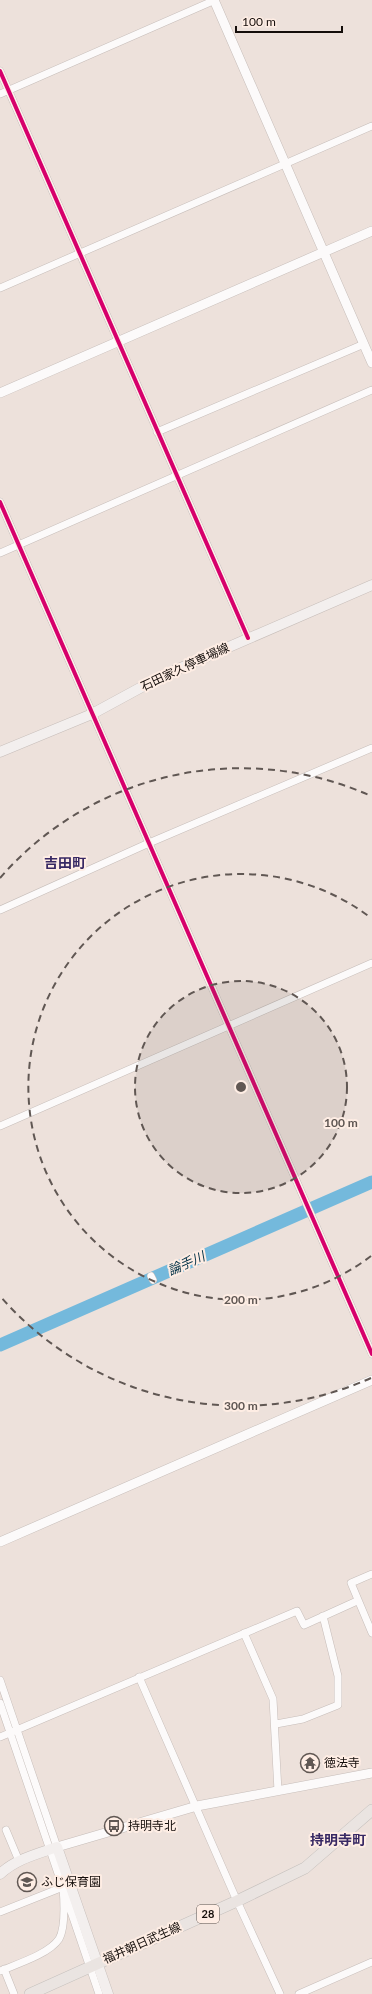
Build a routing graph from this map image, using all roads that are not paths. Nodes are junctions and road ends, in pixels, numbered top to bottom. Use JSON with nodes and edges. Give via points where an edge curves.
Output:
{"nodes":[{"id":1,"x":214,"y":0,"type":"edge"},
{"id":2,"x":0,"y":71,"type":"edge"},
{"id":3,"x":8,"y":91,"type":"junction"},
{"id":4,"x":0,"y":94,"type":"edge"},
{"id":5,"x":372,"y":126,"type":"edge"},
{"id":6,"x":286,"y":164,"type":"junction"},
{"id":7,"x":372,"y":231,"type":"edge"},
{"id":8,"x":324,"y":251,"type":"junction"},
{"id":9,"x":79,"y":253,"type":"junction"},
{"id":10,"x":0,"y":288,"type":"edge"},
{"id":11,"x":118,"y":342,"type":"junction"},
{"id":12,"x":364,"y":344,"type":"junction"},
{"id":13,"x":372,"y":363,"type":"edge"},
{"id":14,"x":372,"y":390,"type":"edge"},
{"id":15,"x":0,"y":393,"type":"edge"},
{"id":16,"x":158,"y":432,"type":"junction"},
{"id":17,"x":177,"y":475,"type":"junction"},
{"id":18,"x":0,"y":502,"type":"edge"},
{"id":19,"x":19,"y":545,"type":"junction"},
{"id":20,"x":0,"y":553,"type":"edge"},
{"id":21,"x":372,"y":585,"type":"edge"},
{"id":22,"x":248,"y":638,"type":"junction"},
{"id":23,"x":92,"y":714,"type":"junction"},
{"id":24,"x":372,"y":748,"type":"edge"},
{"id":25,"x":0,"y":752,"type":"edge"},
{"id":26,"x":149,"y":843,"type":"junction"},
{"id":27,"x":0,"y":910,"type":"edge"},
{"id":28,"x":372,"y":963,"type":"edge"},
{"id":29,"x":229,"y":1026,"type":"junction"},
{"id":30,"x":0,"y":1126,"type":"edge"},
{"id":31,"x":372,"y":1354,"type":"edge"},
{"id":32,"x":372,"y":1380,"type":"edge"},
{"id":33,"x":0,"y":1542,"type":"edge"},
{"id":34,"x":372,"y":1574,"type":"edge"},
{"id":35,"x":357,"y":1601,"type":"junction"},
{"id":36,"x":323,"y":1616,"type":"junction"},
{"id":37,"x":244,"y":1633,"type":"junction"},
{"id":38,"x":372,"y":1633,"type":"edge"},
{"id":39,"x":139,"y":1677,"type":"junction"},
{"id":40,"x":0,"y":1680,"type":"edge"},
{"id":41,"x":0,"y":1703,"type":"edge"},
{"id":42,"x":276,"y":1724,"type":"junction"},
{"id":43,"x":13,"y":1731,"type":"junction"},
{"id":44,"x":0,"y":1737,"type":"edge"},
{"id":45,"x":372,"y":1774,"type":"edge"},
{"id":46,"x":278,"y":1791,"type":"junction"},
{"id":47,"x":196,"y":1806,"type":"junction"},
{"id":48,"x":372,"y":1810,"type":"edge"},
{"id":49,"x":6,"y":1830,"type":"dead end"},
{"id":50,"x":53,"y":1849,"type":"junction"},
{"id":51,"x":19,"y":1861,"type":"junction"},
{"id":52,"x":0,"y":1874,"type":"edge"},
{"id":53,"x":63,"y":1887,"type":"junction"},
{"id":54,"x":237,"y":1901,"type":"junction"},
{"id":55,"x":0,"y":1912,"type":"edge"},
{"id":56,"x":372,"y":1962,"type":"edge"},
{"id":57,"x":94,"y":1964,"type":"junction"},
{"id":58,"x":2,"y":1970,"type":"edge"},
{"id":59,"x":14,"y":1994,"type":"edge"},
{"id":60,"x":30,"y":1994,"type":"edge"},
{"id":61,"x":99,"y":1994,"type":"edge"},
{"id":62,"x":108,"y":1994,"type":"edge"},
{"id":63,"x":280,"y":1994,"type":"edge"},
{"id":64,"x":299,"y":1994,"type":"edge"}],
"edges":[{"from":1,"to":3,"type":"street"},
{"from":1,"to":6,"type":"street"},
{"from":2,"to":3,"type":"street"},
{"from":3,"to":4,"type":"street"},
{"from":3,"to":9,"type":"street"},
{"from":5,"to":6,"type":"street"},
{"from":6,"to":8,"type":"street"},
{"from":6,"to":9,"type":"street"},
{"from":7,"to":8,"type":"street"},
{"from":8,"to":11,"type":"street"},
{"from":8,"to":12,"type":"street"},
{"from":9,"to":10,"type":"street"},
{"from":9,"to":11,"type":"street"},
{"from":11,"to":15,"type":"street"},
{"from":11,"to":16,"type":"street"},
{"from":12,"to":13,"type":"street"},
{"from":12,"to":16,"type":"street"},
{"from":14,"to":17,"type":"street"},
{"from":16,"to":17,"type":"street"},
{"from":17,"to":19,"type":"street"},
{"from":17,"to":22,"type":"street"},
{"from":18,"to":19,"type":"street"},
{"from":19,"to":20,"type":"street"},
{"from":19,"to":23,"type":"street"},
{"from":21,"to":22,"type":"main road","name":"石田家久停車場線"},
{"from":22,"to":23,"type":"main road","name":"石田家久停車場線","via":[[162,676]]},
{"from":23,"to":25,"type":"main road","name":"石田家久停車場線"},
{"from":23,"to":26,"type":"street"},
{"from":24,"to":26,"type":"street"},
{"from":26,"to":27,"type":"street"},
{"from":26,"to":29,"type":"street"},
{"from":28,"to":29,"type":"street"},
{"from":29,"to":30,"type":"street"},
{"from":29,"to":31,"type":"street"},
{"from":32,"to":33,"type":"street"},
{"from":34,"to":35,"type":"street","via":[[351,1583]]},
{"from":35,"to":36,"type":"street"},
{"from":35,"to":38,"type":"street"},
{"from":36,"to":37,"type":"street","via":[[304,1625],[296,1611]]},
{"from":36,"to":42,"type":"street","via":[[338,1676],[338,1706],[304,1719]]},
{"from":37,"to":39,"type":"street"},
{"from":37,"to":42,"type":"street","via":[[273,1699]]},
{"from":39,"to":43,"type":"street"},
{"from":39,"to":47,"type":"street"},
{"from":40,"to":43,"type":"street"},
{"from":41,"to":43,"type":"street"},
{"from":42,"to":46,"type":"street"},
{"from":43,"to":44,"type":"street"},
{"from":43,"to":50,"type":"street"},
{"from":45,"to":46,"type":"street"},
{"from":46,"to":47,"type":"street"},
{"from":47,"to":50,"type":"street"},
{"from":47,"to":54,"type":"street"},
{"from":48,"to":54,"type":"main road","name":"福井朝日武生線","number":"28","via":[[305,1868]]},
{"from":49,"to":51,"type":"street"},
{"from":50,"to":51,"type":"main road"},
{"from":50,"to":53,"type":"street"},
{"from":50,"to":57,"type":"main road"},
{"from":51,"to":52,"type":"main road"},
{"from":53,"to":55,"type":"street"},
{"from":53,"to":57,"type":"street"},
{"from":53,"to":58,"type":"street","via":[[64,1910],[60,1938],[44,1952]]},
{"from":54,"to":57,"type":"main road","name":"福井朝日武生線","number":"28"},
{"from":54,"to":63,"type":"street"},
{"from":56,"to":64,"type":"street"},
{"from":57,"to":60,"type":"main road","name":"福井朝日武生線","number":"28"},
{"from":57,"to":61,"type":"street"},
{"from":57,"to":62,"type":"main road"},
{"from":58,"to":59,"type":"street"}]}
